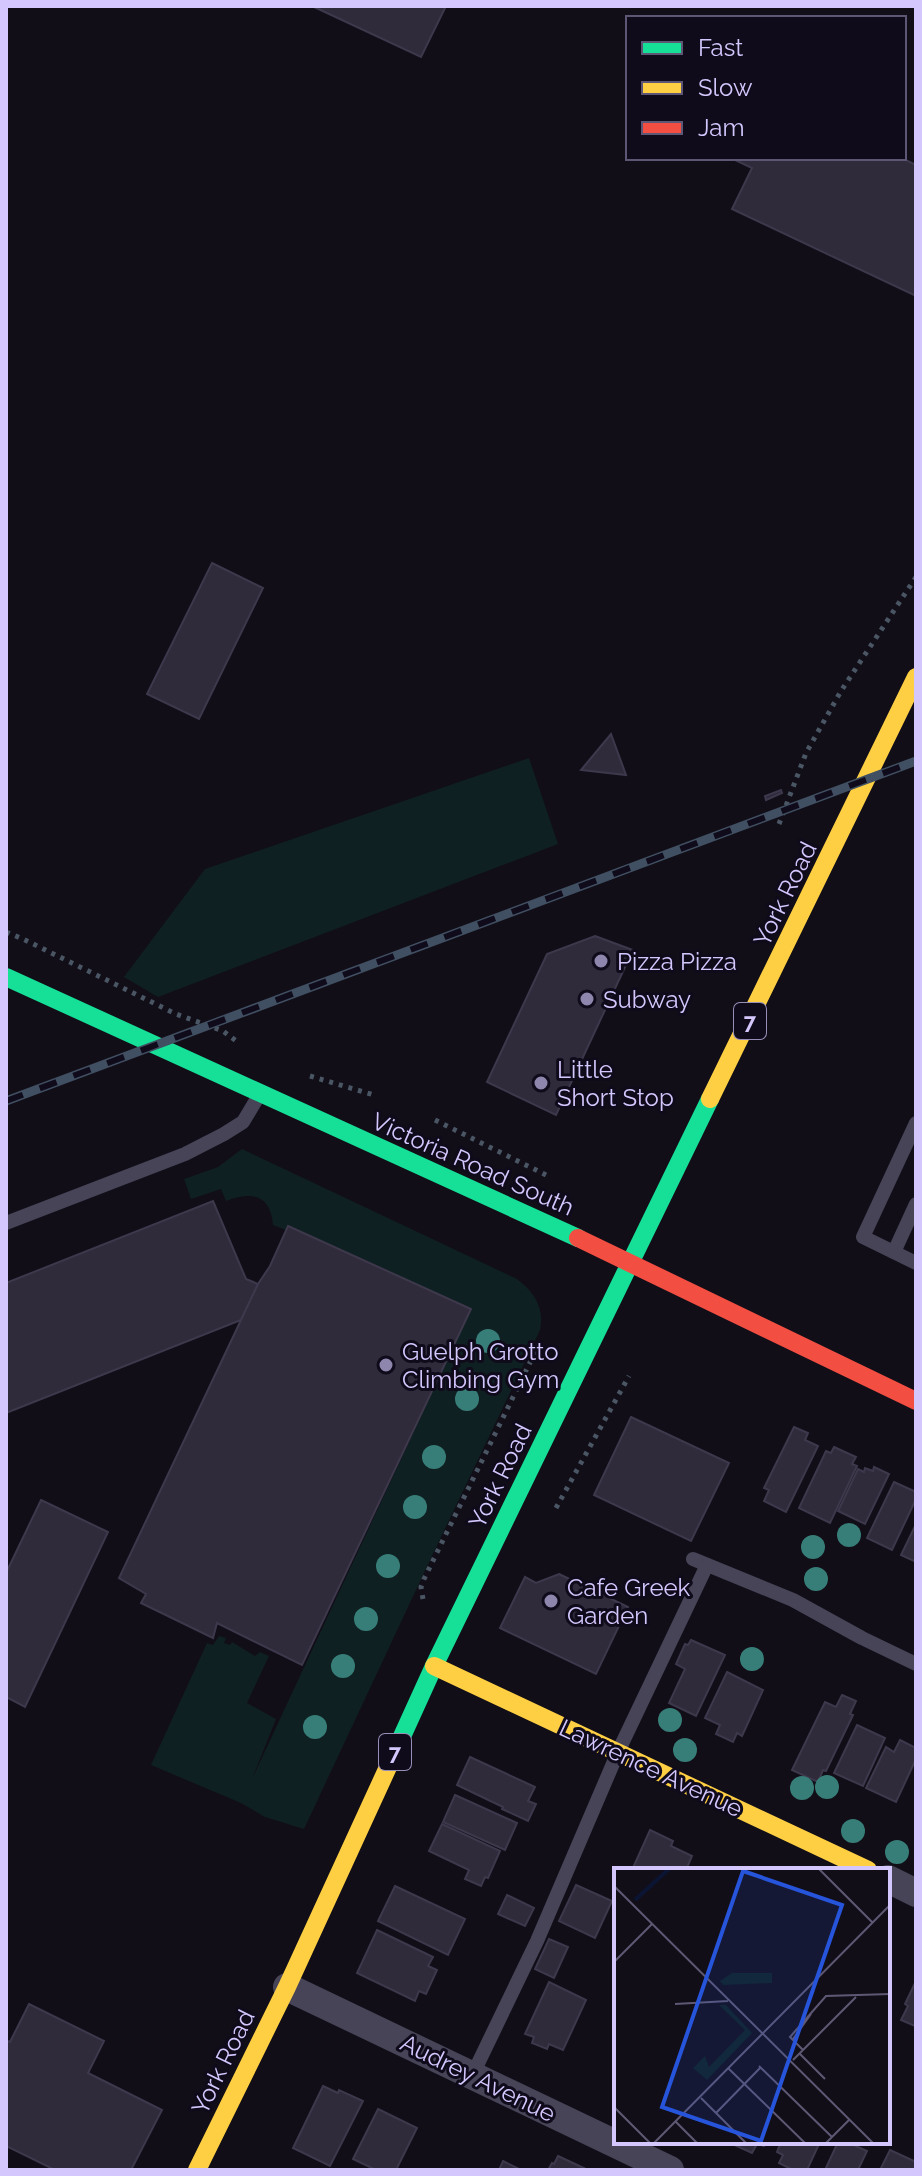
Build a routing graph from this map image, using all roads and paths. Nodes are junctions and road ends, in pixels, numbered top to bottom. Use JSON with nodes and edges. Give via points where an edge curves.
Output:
{"nodes":[{"id":1,"x":916,"y":577,"type":"edge"},
{"id":2,"x":916,"y":677,"type":"edge"},
{"id":3,"x":779,"y":824,"type":"dead end"},
{"id":4,"x":6,"y":932,"type":"edge"},
{"id":5,"x":6,"y":977,"type":"edge"},
{"id":6,"x":244,"y":1047,"type":"dead end"},
{"id":7,"x":305,"y":1074,"type":"dead end"},
{"id":8,"x":260,"y":1093,"type":"junction"},
{"id":9,"x":374,"y":1095,"type":"dead end"},
{"id":10,"x":435,"y":1120,"type":"dead end"},
{"id":11,"x":916,"y":1123,"type":"edge"},
{"id":12,"x":546,"y":1175,"type":"dead end"},
{"id":13,"x":916,"y":1204,"type":"edge"},
{"id":14,"x":6,"y":1223,"type":"edge"},
{"id":15,"x":894,"y":1252,"type":"junction"},
{"id":16,"x":632,"y":1263,"type":"junction"},
{"id":17,"x":916,"y":1263,"type":"edge"},
{"id":18,"x":541,"y":1340,"type":"dead end"},
{"id":19,"x":916,"y":1401,"type":"edge"},
{"id":20,"x":421,"y":1587,"type":"dead end"},
{"id":21,"x":916,"y":1664,"type":"edge"},
{"id":22,"x":434,"y":1666,"type":"junction"},
{"id":23,"x":618,"y":1752,"type":"junction"},
{"id":24,"x":864,"y":1868,"type":"edge"},
{"id":25,"x":890,"y":1880,"type":"edge"},
{"id":26,"x":916,"y":1893,"type":"edge"},
{"id":27,"x":287,"y":1987,"type":"junction"},
{"id":28,"x":472,"y":2076,"type":"junction"},
{"id":29,"x":614,"y":2143,"type":"edge"},
{"id":30,"x":615,"y":2144,"type":"edge"},
{"id":31,"x":197,"y":2170,"type":"edge"},
{"id":32,"x":670,"y":2170,"type":"edge"}],
"edges":[{"from":1,"to":3,"type":"path","via":[[806,753]]},
{"from":2,"to":16,"type":"main road","name":"York Road","number":"7"},
{"from":4,"to":6,"type":"path","via":[[176,1014],[223,1031]]},
{"from":5,"to":8,"type":"main road","name":"Victoria Road South"},
{"from":7,"to":9,"type":"path"},
{"from":8,"to":14,"type":"lane","via":[[243,1122],[185,1154]]},
{"from":8,"to":16,"type":"main road","name":"Victoria Road South"},
{"from":10,"to":12,"type":"path"},
{"from":11,"to":15,"type":"lane","via":[[863,1237]]},
{"from":13,"to":15,"type":"lane"},
{"from":15,"to":17,"type":"lane"},
{"from":16,"to":19,"type":"main road","name":"Victoria Road South"},
{"from":16,"to":22,"type":"main road","name":"York Road","number":"7"},
{"from":18,"to":20,"type":"path"},
{"from":21,"to":23,"type":"lane","via":[[793,1600],[700,1562]]},
{"from":22,"to":23,"type":"main road","name":"Lawrence Avenue"},
{"from":22,"to":27,"type":"main road","name":"York Road","number":"7"},
{"from":23,"to":24,"type":"main road","name":"Lawrence Avenue"},
{"from":23,"to":28,"type":"lane"},
{"from":25,"to":26,"type":"street"},
{"from":27,"to":28,"type":"street","name":"Audrey Avenue"},
{"from":27,"to":31,"type":"main road","name":"York Road","number":"7"},
{"from":28,"to":29,"type":"street","name":"Audrey Avenue"},
{"from":30,"to":32,"type":"street","name":"Audrey Avenue"}]}
